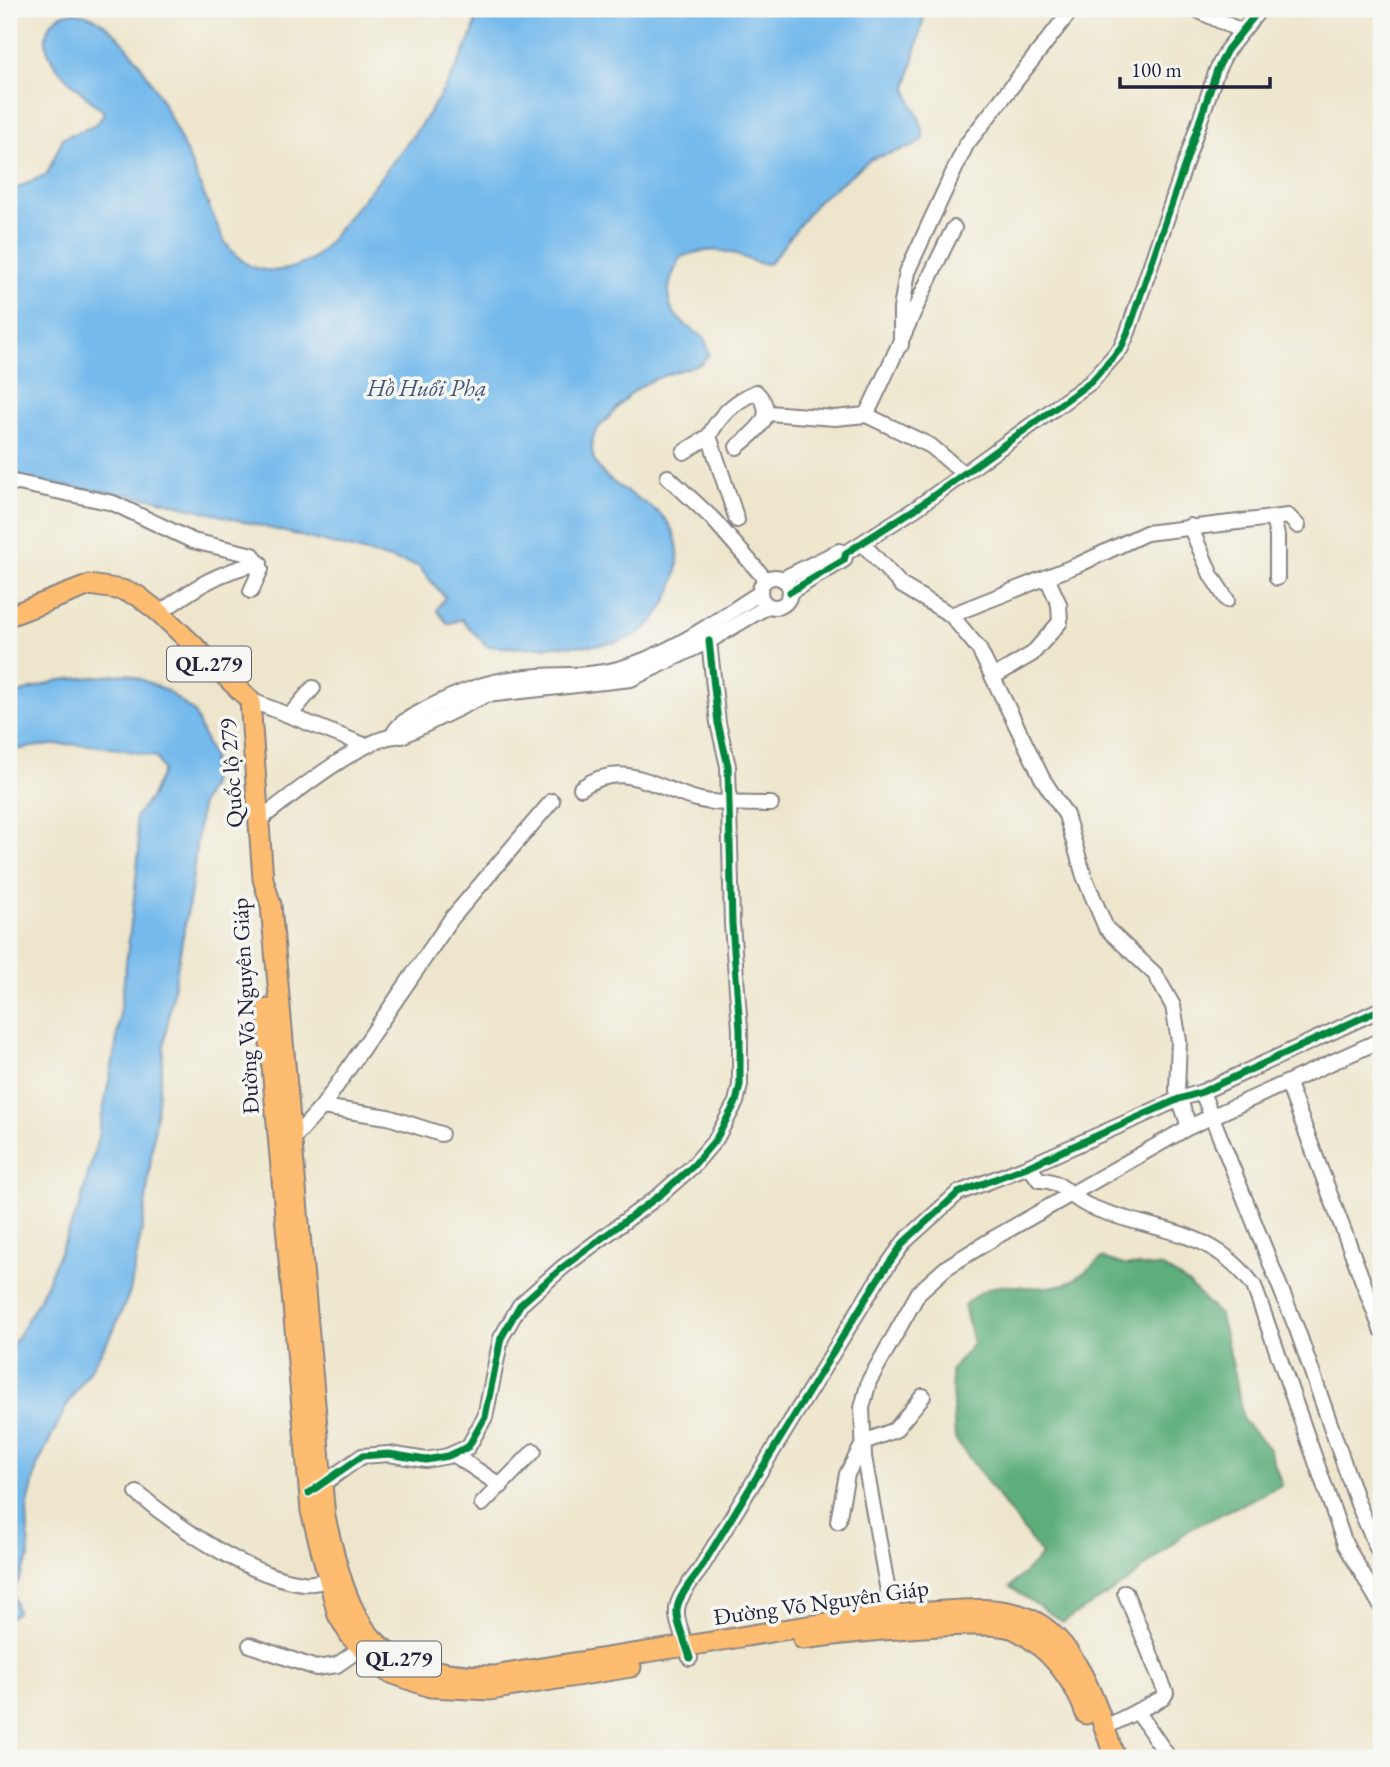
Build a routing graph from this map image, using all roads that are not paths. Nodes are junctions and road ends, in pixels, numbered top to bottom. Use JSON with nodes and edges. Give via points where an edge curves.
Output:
{"nodes":[{"id":1,"x":1072,"y":9,"type":"edge"},
{"id":2,"x":1195,"y":9,"type":"edge"},
{"id":3,"x":1260,"y":9,"type":"edge"},
{"id":4,"x":1241,"y":31,"type":"junction"},
{"id":5,"x":954,"y":228,"type":"dead end"},
{"id":6,"x":901,"y":345,"type":"junction"},
{"id":7,"x":768,"y":413,"type":"junction"},
{"id":8,"x":866,"y":415,"type":"junction"},
{"id":9,"x":709,"y":436,"type":"junction"},
{"id":10,"x":737,"y":447,"type":"dead end"},
{"id":11,"x":684,"y":452,"type":"dead end"},
{"id":12,"x":964,"y":474,"type":"junction"},
{"id":13,"x":668,"y":477,"type":"dead end"},
{"id":14,"x":9,"y":481,"type":"edge"},
{"id":15,"x":1273,"y":519,"type":"junction"},
{"id":16,"x":737,"y":520,"type":"dead end"},
{"id":17,"x":1190,"y":526,"type":"junction"},
{"id":18,"x":1298,"y":526,"type":"dead end"},
{"id":19,"x":864,"y":545,"type":"junction"},
{"id":20,"x":846,"y":553,"type":"junction"},
{"id":21,"x":260,"y":563,"type":"junction"},
{"id":22,"x":1047,"y":578,"type":"junction"},
{"id":23,"x":1277,"y":578,"type":"dead end"},
{"id":24,"x":782,"y":579,"type":"junction"},
{"id":25,"x":251,"y":591,"type":"dead end"},
{"id":26,"x":790,"y":592,"type":"junction"},
{"id":27,"x":765,"y":593,"type":"junction"},
{"id":28,"x":1227,"y":600,"type":"dead end"},
{"id":29,"x":160,"y":613,"type":"junction"},
{"id":30,"x":951,"y":615,"type":"junction"},
{"id":31,"x":9,"y":616,"type":"edge"},
{"id":32,"x":709,"y":641,"type":"junction"},
{"id":33,"x":993,"y":677,"type":"junction"},
{"id":34,"x":313,"y":688,"type":"dead end"},
{"id":35,"x":250,"y":700,"type":"junction"},
{"id":36,"x":290,"y":715,"type":"junction"},
{"id":37,"x":393,"y":735,"type":"junction"},
{"id":38,"x":364,"y":745,"type":"junction"},
{"id":39,"x":582,"y":788,"type":"dead end"},
{"id":40,"x":552,"y":801,"type":"dead end"},
{"id":41,"x":727,"y":803,"type":"junction"},
{"id":42,"x":771,"y":804,"type":"dead end"},
{"id":43,"x":258,"y":821,"type":"junction"},
{"id":44,"x":263,"y":879,"type":"joint"},
{"id":45,"x":1381,"y":1009,"type":"edge"},
{"id":46,"x":1380,"y":1044,"type":"edge"},
{"id":47,"x":1288,"y":1084,"type":"junction"},
{"id":48,"x":1202,"y":1092,"type":"junction"},
{"id":49,"x":1179,"y":1099,"type":"junction"},
{"id":50,"x":322,"y":1107,"type":"junction"},
{"id":51,"x":1213,"y":1117,"type":"junction"},
{"id":52,"x":1189,"y":1127,"type":"junction"},
{"id":53,"x":287,"y":1130,"type":"junction"},
{"id":54,"x":441,"y":1134,"type":"dead end"},
{"id":55,"x":1029,"y":1166,"type":"junction"},
{"id":56,"x":1070,"y":1195,"type":"junction"},
{"id":57,"x":1381,"y":1329,"type":"edge"},
{"id":58,"x":1296,"y":1372,"type":"junction"},
{"id":59,"x":923,"y":1396,"type":"dead end"},
{"id":60,"x":864,"y":1442,"type":"junction"},
{"id":61,"x":534,"y":1451,"type":"dead end"},
{"id":62,"x":453,"y":1454,"type":"junction"},
{"id":63,"x":501,"y":1486,"type":"junction"},
{"id":64,"x":315,"y":1489,"type":"junction"},
{"id":65,"x":137,"y":1493,"type":"dead end"},
{"id":66,"x":482,"y":1504,"type":"dead end"},
{"id":67,"x":838,"y":1521,"type":"dead end"},
{"id":68,"x":1370,"y":1555,"type":"edge"},
{"id":69,"x":333,"y":1579,"type":"junction"},
{"id":70,"x":1125,"y":1591,"type":"dead end"},
{"id":71,"x":1381,"y":1606,"type":"edge"},
{"id":72,"x":892,"y":1614,"type":"junction"},
{"id":73,"x":250,"y":1645,"type":"dead end"},
{"id":74,"x":361,"y":1648,"type":"junction"},
{"id":75,"x":688,"y":1652,"type":"junction"},
{"id":76,"x":1137,"y":1712,"type":"junction"},
{"id":77,"x":1104,"y":1728,"type":"junction"},
{"id":78,"x":1103,"y":1758,"type":"edge"},
{"id":79,"x":1115,"y":1758,"type":"edge"},
{"id":80,"x":1168,"y":1758,"type":"edge"}],
"edges":[{"from":1,"to":6,"type":"street","via":[[966,145],[907,272]]},
{"from":2,"to":4,"type":"street"},
{"from":3,"to":4,"type":"street"},
{"from":4,"to":12,"type":"street","via":[[1207,94],[1121,348],[1091,382]]},
{"from":5,"to":6,"type":"street"},
{"from":6,"to":8,"type":"street"},
{"from":7,"to":8,"type":"street","via":[[835,418]]},
{"from":7,"to":9,"type":"street","via":[[756,393],[745,397],[715,423]]},
{"from":7,"to":10,"type":"street","via":[[765,422]]},
{"from":8,"to":12,"type":"street","via":[[931,446]]},
{"from":9,"to":11,"type":"street"},
{"from":9,"to":16,"type":"street"},
{"from":12,"to":19,"type":"street"},
{"from":13,"to":27,"type":"street","via":[[713,519]]},
{"from":14,"to":21,"type":"street","via":[[113,503],[193,541],[253,555]]},
{"from":15,"to":17,"type":"street"},
{"from":15,"to":18,"type":"street","via":[[1288,516]]},
{"from":15,"to":23,"type":"street"},
{"from":17,"to":22,"type":"street","via":[[1146,533]]},
{"from":17,"to":28,"type":"street"},
{"from":19,"to":20,"type":"street"},
{"from":19,"to":30,"type":"street","via":[[901,585]]},
{"from":20,"to":24,"type":"street","via":[[839,551]]},
{"from":20,"to":26,"type":"street","via":[[844,560]]},
{"from":21,"to":25,"type":"street"},
{"from":21,"to":29,"type":"street","via":[[205,580]]},
{"from":22,"to":30,"type":"street"},
{"from":22,"to":33,"type":"street","via":[[1059,604],[1060,622],[1032,654]]},
{"from":24,"to":26,"type":"street"},
{"from":24,"to":27,"type":"street"},
{"from":26,"to":27,"type":"street","via":[[783,605]]},
{"from":27,"to":32,"type":"street"},
{"from":27,"to":37,"type":"street","via":[[647,659],[601,672],[486,682],[419,713],[396,727]]},
{"from":29,"to":31,"type":"highway","name":"Quốc lộ 279","number":"QL.279","via":[[130,593],[90,586]]},
{"from":29,"to":35,"type":"highway","name":"Quốc lộ 279","number":"QL.279"},
{"from":30,"to":33,"type":"street","via":[[979,649]]},
{"from":32,"to":37,"type":"street","via":[[631,679],[486,695],[402,736]]},
{"from":32,"to":41,"type":"street","via":[[728,766]]},
{"from":33,"to":49,"type":"street","via":[[1042,778],[1066,815],[1106,928],[1155,974],[1173,1006],[1180,1041]]},
{"from":34,"to":36,"type":"street"},
{"from":35,"to":36,"type":"street"},
{"from":35,"to":43,"type":"highway","name":"Quốc lộ 279","number":"QL.279"},
{"from":36,"to":38,"type":"street"},
{"from":37,"to":38,"type":"street"},
{"from":38,"to":43,"type":"street"},
{"from":39,"to":41,"type":"street","via":[[603,775],[621,774],[698,799]]},
{"from":40,"to":50,"type":"street","via":[[452,918]]},
{"from":41,"to":42,"type":"street"},
{"from":41,"to":62,"type":"street","via":[[740,1029],[736,1102],[716,1139],[693,1166],[562,1266],[520,1305],[501,1338],[482,1427],[468,1447]]},
{"from":43,"to":44,"type":"highway","name":"Quốc lộ 279","number":"QL.279"},
{"from":44,"to":53,"type":"highway","name":"Đường Võ Nguyên Giáp","number":"QL.279","via":[[271,905]]},
{"from":45,"to":48,"type":"street"},
{"from":46,"to":47,"type":"street"},
{"from":47,"to":51,"type":"street"},
{"from":47,"to":57,"type":"street"},
{"from":48,"to":49,"type":"street"},
{"from":48,"to":51,"type":"street"},
{"from":49,"to":52,"type":"street"},
{"from":49,"to":55,"type":"street"},
{"from":50,"to":53,"type":"street"},
{"from":50,"to":54,"type":"street","via":[[388,1117]]},
{"from":51,"to":52,"type":"street"},
{"from":51,"to":58,"type":"street"},
{"from":52,"to":56,"type":"street"},
{"from":53,"to":64,"type":"highway","name":"Đường Võ Nguyên Giáp","number":"QL.279"},
{"from":55,"to":56,"type":"street","via":[[1039,1180],[1056,1181]]},
{"from":55,"to":75,"type":"street","via":[[958,1193],[904,1242],[878,1279],[699,1571],[677,1598],[675,1609]]},
{"from":56,"to":58,"type":"street","via":[[1102,1212],[1197,1240],[1230,1257],[1254,1286]]},
{"from":56,"to":60,"type":"street","via":[[947,1267],[919,1292],[869,1381],[862,1408]]},
{"from":58,"to":68,"type":"street"},
{"from":58,"to":68,"type":"street"},
{"from":59,"to":60,"type":"street","via":[[895,1430]]},
{"from":60,"to":67,"type":"street","via":[[847,1474]]},
{"from":60,"to":72,"type":"street"},
{"from":61,"to":63,"type":"street"},
{"from":62,"to":63,"type":"street"},
{"from":62,"to":64,"type":"street","via":[[426,1460],[389,1454],[362,1456]]},
{"from":63,"to":66,"type":"street"},
{"from":64,"to":69,"type":"highway","name":"Đường Võ Nguyên Giáp","number":"QL.279","via":[[325,1517]]},
{"from":65,"to":69,"type":"street","via":[[173,1523],[263,1573],[305,1584]]},
{"from":68,"to":71,"type":"street"},
{"from":69,"to":74,"type":"highway","name":"Đường Võ Nguyên Giáp","number":"QL.279","via":[[338,1615]]},
{"from":69,"to":75,"type":"highway","name":"Đường Võ Nguyên Giáp","number":"QL.279","via":[[370,1639],[414,1667],[438,1672],[495,1676]]},
{"from":70,"to":76,"type":"street","via":[[1166,1693]]},
{"from":72,"to":75,"type":"highway","name":"Đường Võ Nguyên Giáp","number":"QL.279"},
{"from":72,"to":77,"type":"highway","name":"Đường Võ Nguyên Giáp","number":"QL.279","via":[[965,1609],[1029,1618],[1052,1635],[1071,1658]]},
{"from":73,"to":74,"type":"street","via":[[316,1668],[337,1665]]},
{"from":74,"to":75,"type":"highway","name":"Đường Võ Nguyên Giáp","number":"QL.279","via":[[388,1672],[458,1690],[490,1690]]},
{"from":75,"to":78,"type":"highway","name":"Đường Võ Nguyên Giáp","number":"QL.279","via":[[982,1625],[1013,1629],[1041,1646],[1061,1666],[1083,1705]]},
{"from":76,"to":77,"type":"street"},
{"from":76,"to":80,"type":"street"},
{"from":77,"to":79,"type":"highway","name":"Đường Võ Nguyên Giáp","number":"QL.279"}]}
